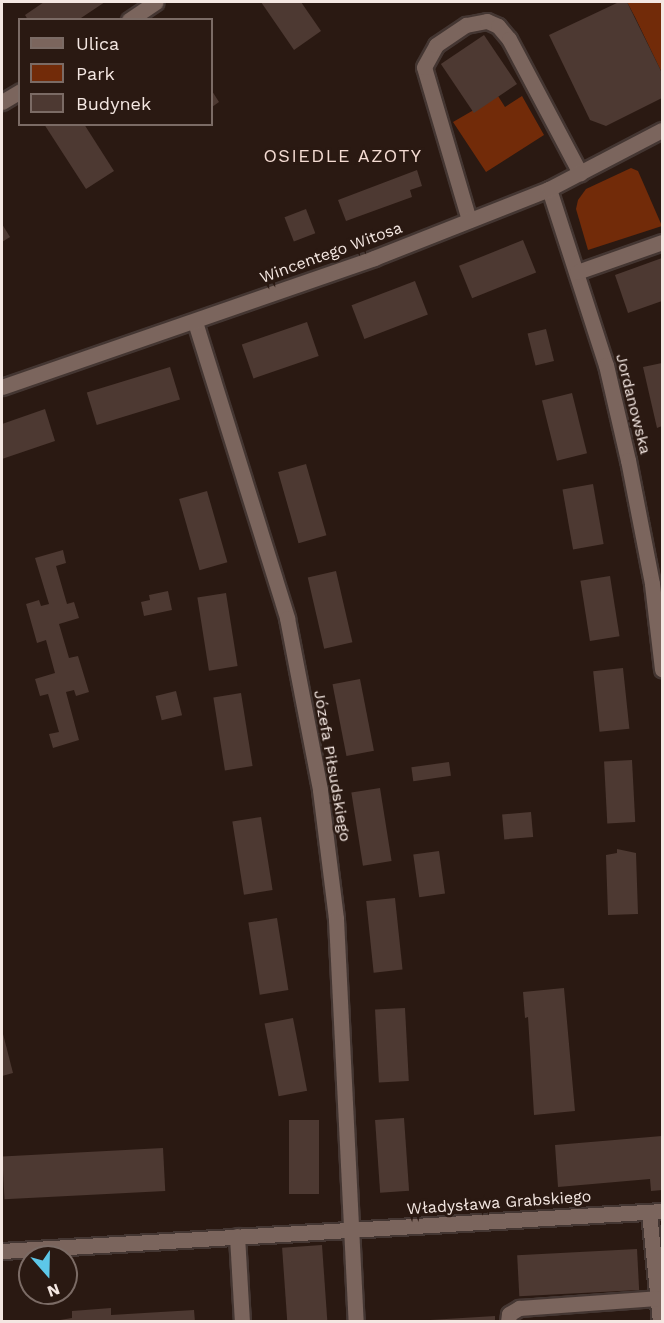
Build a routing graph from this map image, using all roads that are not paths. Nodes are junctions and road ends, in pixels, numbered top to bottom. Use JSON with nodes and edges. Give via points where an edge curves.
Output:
{"nodes":[{"id":1,"x":156,"y":2,"type":"edge"},
{"id":2,"x":132,"y":18,"type":"edge"},
{"id":3,"x":18,"y":91,"type":"edge"},
{"id":4,"x":2,"y":102,"type":"edge"},
{"id":5,"x":663,"y":130,"type":"edge"},
{"id":6,"x":580,"y":173,"type":"junction"},
{"id":7,"x":549,"y":189,"type":"junction"},
{"id":8,"x":469,"y":220,"type":"junction"},
{"id":9,"x":663,"y":242,"type":"edge"},
{"id":10,"x":577,"y":272,"type":"junction"},
{"id":11,"x":195,"y":322,"type":"junction"},
{"id":12,"x":2,"y":387,"type":"edge"},
{"id":13,"x":663,"y":669,"type":"edge"},
{"id":14,"x":656,"y":1211,"type":"edge"},
{"id":15,"x":351,"y":1231,"type":"junction"},
{"id":16,"x":237,"y":1236,"type":"junction"},
{"id":17,"x":2,"y":1251,"type":"edge"},
{"id":18,"x":657,"y":1298,"type":"junction"},
{"id":19,"x":242,"y":1322,"type":"edge"},
{"id":20,"x":356,"y":1322,"type":"edge"},
{"id":21,"x":508,"y":1322,"type":"edge"},
{"id":22,"x":660,"y":1322,"type":"edge"}],
"edges":[{"from":1,"to":2,"type":"street"},
{"from":3,"to":4,"type":"street"},
{"from":5,"to":6,"type":"street","name":"Wincentego Witosa"},
{"from":6,"to":7,"type":"street","name":"Wincentego Witosa"},
{"from":6,"to":8,"type":"street","via":[[509,39],[498,26],[487,21],[465,25],[436,45],[424,67]]},
{"from":7,"to":8,"type":"street","name":"Wincentego Witosa"},
{"from":7,"to":10,"type":"street","name":"Jordanowska"},
{"from":8,"to":11,"type":"street","name":"Wincentego Witosa"},
{"from":9,"to":10,"type":"street"},
{"from":10,"to":13,"type":"street","name":"Jordanowska","via":[[606,365],[628,460],[652,584]]},
{"from":11,"to":12,"type":"street","name":"Wincentego Witosa"},
{"from":11,"to":15,"type":"street","name":"Józefa Piłsudskiego","via":[[286,618],[320,790],[336,919]]},
{"from":14,"to":15,"type":"street","name":"Władysława Grabskiego"},
{"from":14,"to":18,"type":"street","name":"Władysława Grabskiego"},
{"from":15,"to":16,"type":"street","name":"Władysława Grabskiego"},
{"from":15,"to":20,"type":"street"},
{"from":16,"to":17,"type":"street","name":"Władysława Grabskiego"},
{"from":16,"to":19,"type":"street"},
{"from":18,"to":21,"type":"street","via":[[513,1309]]},
{"from":18,"to":22,"type":"street","name":"Władysława Grabskiego"}]}
